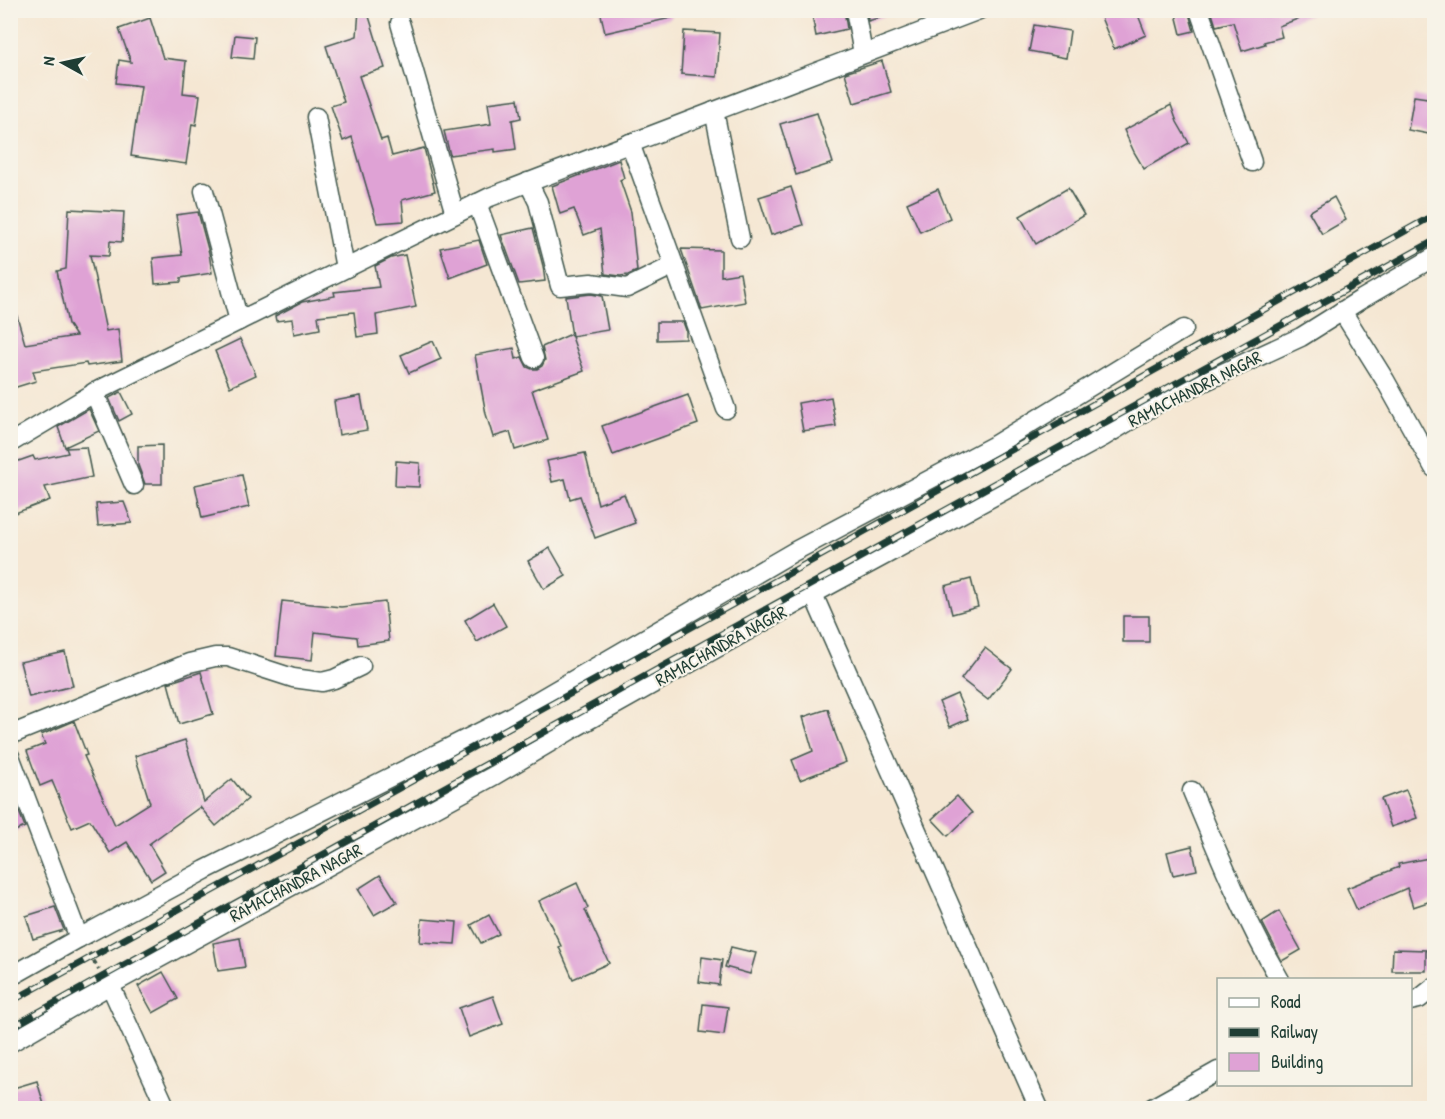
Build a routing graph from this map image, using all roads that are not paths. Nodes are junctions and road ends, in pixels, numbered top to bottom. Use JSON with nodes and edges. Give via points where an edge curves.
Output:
{"nodes":[{"id":1,"x":855,"y":10,"type":"edge"},
{"id":2,"x":979,"y":10,"type":"edge"},
{"id":3,"x":1199,"y":10,"type":"edge"},
{"id":4,"x":400,"y":23,"type":"dead end"},
{"id":5,"x":863,"y":54,"type":"junction"},
{"id":6,"x":714,"y":111,"type":"junction"},
{"id":7,"x":316,"y":117,"type":"dead end"},
{"id":8,"x":630,"y":143,"type":"junction"},
{"id":9,"x":1252,"y":162,"type":"dead end"},
{"id":10,"x":528,"y":182,"type":"junction"},
{"id":11,"x":204,"y":191,"type":"dead end"},
{"id":12,"x":477,"y":203,"type":"junction"},
{"id":13,"x":455,"y":214,"type":"junction"},
{"id":14,"x":740,"y":238,"type":"dead end"},
{"id":15,"x":1434,"y":257,"type":"edge"},
{"id":16,"x":674,"y":265,"type":"junction"},
{"id":17,"x":345,"y":268,"type":"junction"},
{"id":18,"x":1342,"y":311,"type":"junction"},
{"id":19,"x":239,"y":321,"type":"junction"},
{"id":20,"x":1184,"y":329,"type":"dead end"},
{"id":21,"x":534,"y":358,"type":"dead end"},
{"id":22,"x":94,"y":392,"type":"junction"},
{"id":23,"x":726,"y":409,"type":"dead end"},
{"id":24,"x":10,"y":443,"type":"edge"},
{"id":25,"x":1434,"y":468,"type":"edge"},
{"id":26,"x":134,"y":485,"type":"dead end"},
{"id":27,"x":813,"y":594,"type":"junction"},
{"id":28,"x":361,"y":666,"type":"dead end"},
{"id":29,"x":10,"y":735,"type":"edge"},
{"id":30,"x":10,"y":756,"type":"edge"},
{"id":31,"x":1192,"y":791,"type":"dead end"},
{"id":32,"x":80,"y":938,"type":"junction"},
{"id":33,"x":10,"y":977,"type":"edge"},
{"id":34,"x":1279,"y":978,"type":"edge"},
{"id":35,"x":110,"y":985,"type":"junction"},
{"id":36,"x":1434,"y":987,"type":"edge"},
{"id":37,"x":1412,"y":1001,"type":"edge"},
{"id":38,"x":10,"y":1043,"type":"edge"},
{"id":39,"x":1217,"y":1072,"type":"edge"},
{"id":40,"x":166,"y":1108,"type":"edge"},
{"id":41,"x":1039,"y":1108,"type":"edge"},
{"id":42,"x":1152,"y":1108,"type":"edge"}],
"edges":[{"from":1,"to":5,"type":"street"},
{"from":2,"to":5,"type":"street"},
{"from":3,"to":9,"type":"street"},
{"from":4,"to":13,"type":"street"},
{"from":5,"to":6,"type":"street"},
{"from":6,"to":8,"type":"street"},
{"from":6,"to":14,"type":"street"},
{"from":7,"to":17,"type":"street"},
{"from":8,"to":10,"type":"street"},
{"from":8,"to":16,"type":"street"},
{"from":10,"to":12,"type":"street"},
{"from":10,"to":16,"type":"street","via":[[538,202],[560,286],[591,283],[627,288]]},
{"from":11,"to":19,"type":"street"},
{"from":12,"to":13,"type":"street"},
{"from":12,"to":21,"type":"street"},
{"from":13,"to":17,"type":"street"},
{"from":15,"to":18,"type":"street","name":"RAMACHANDRA NAGAR"},
{"from":16,"to":23,"type":"street"},
{"from":17,"to":19,"type":"street"},
{"from":18,"to":25,"type":"street"},
{"from":18,"to":27,"type":"street","name":"RAMACHANDRA NAGAR","via":[[1301,338],[1160,402],[1103,437]]},
{"from":19,"to":22,"type":"street"},
{"from":20,"to":32,"type":"street","via":[[993,446],[795,550],[508,718],[205,870]]},
{"from":22,"to":24,"type":"street"},
{"from":22,"to":26,"type":"street"},
{"from":27,"to":35,"type":"street","name":"RAMACHANDRA NAGAR","via":[[476,786]]},
{"from":27,"to":41,"type":"street"},
{"from":28,"to":29,"type":"street","via":[[322,682],[215,657],[189,663]]},
{"from":30,"to":32,"type":"street"},
{"from":31,"to":34,"type":"street","via":[[1232,888]]},
{"from":32,"to":33,"type":"street"},
{"from":35,"to":38,"type":"street","name":"RAMACHANDRA NAGAR"},
{"from":35,"to":40,"type":"street"},
{"from":36,"to":37,"type":"street"},
{"from":39,"to":42,"type":"street"}]}
